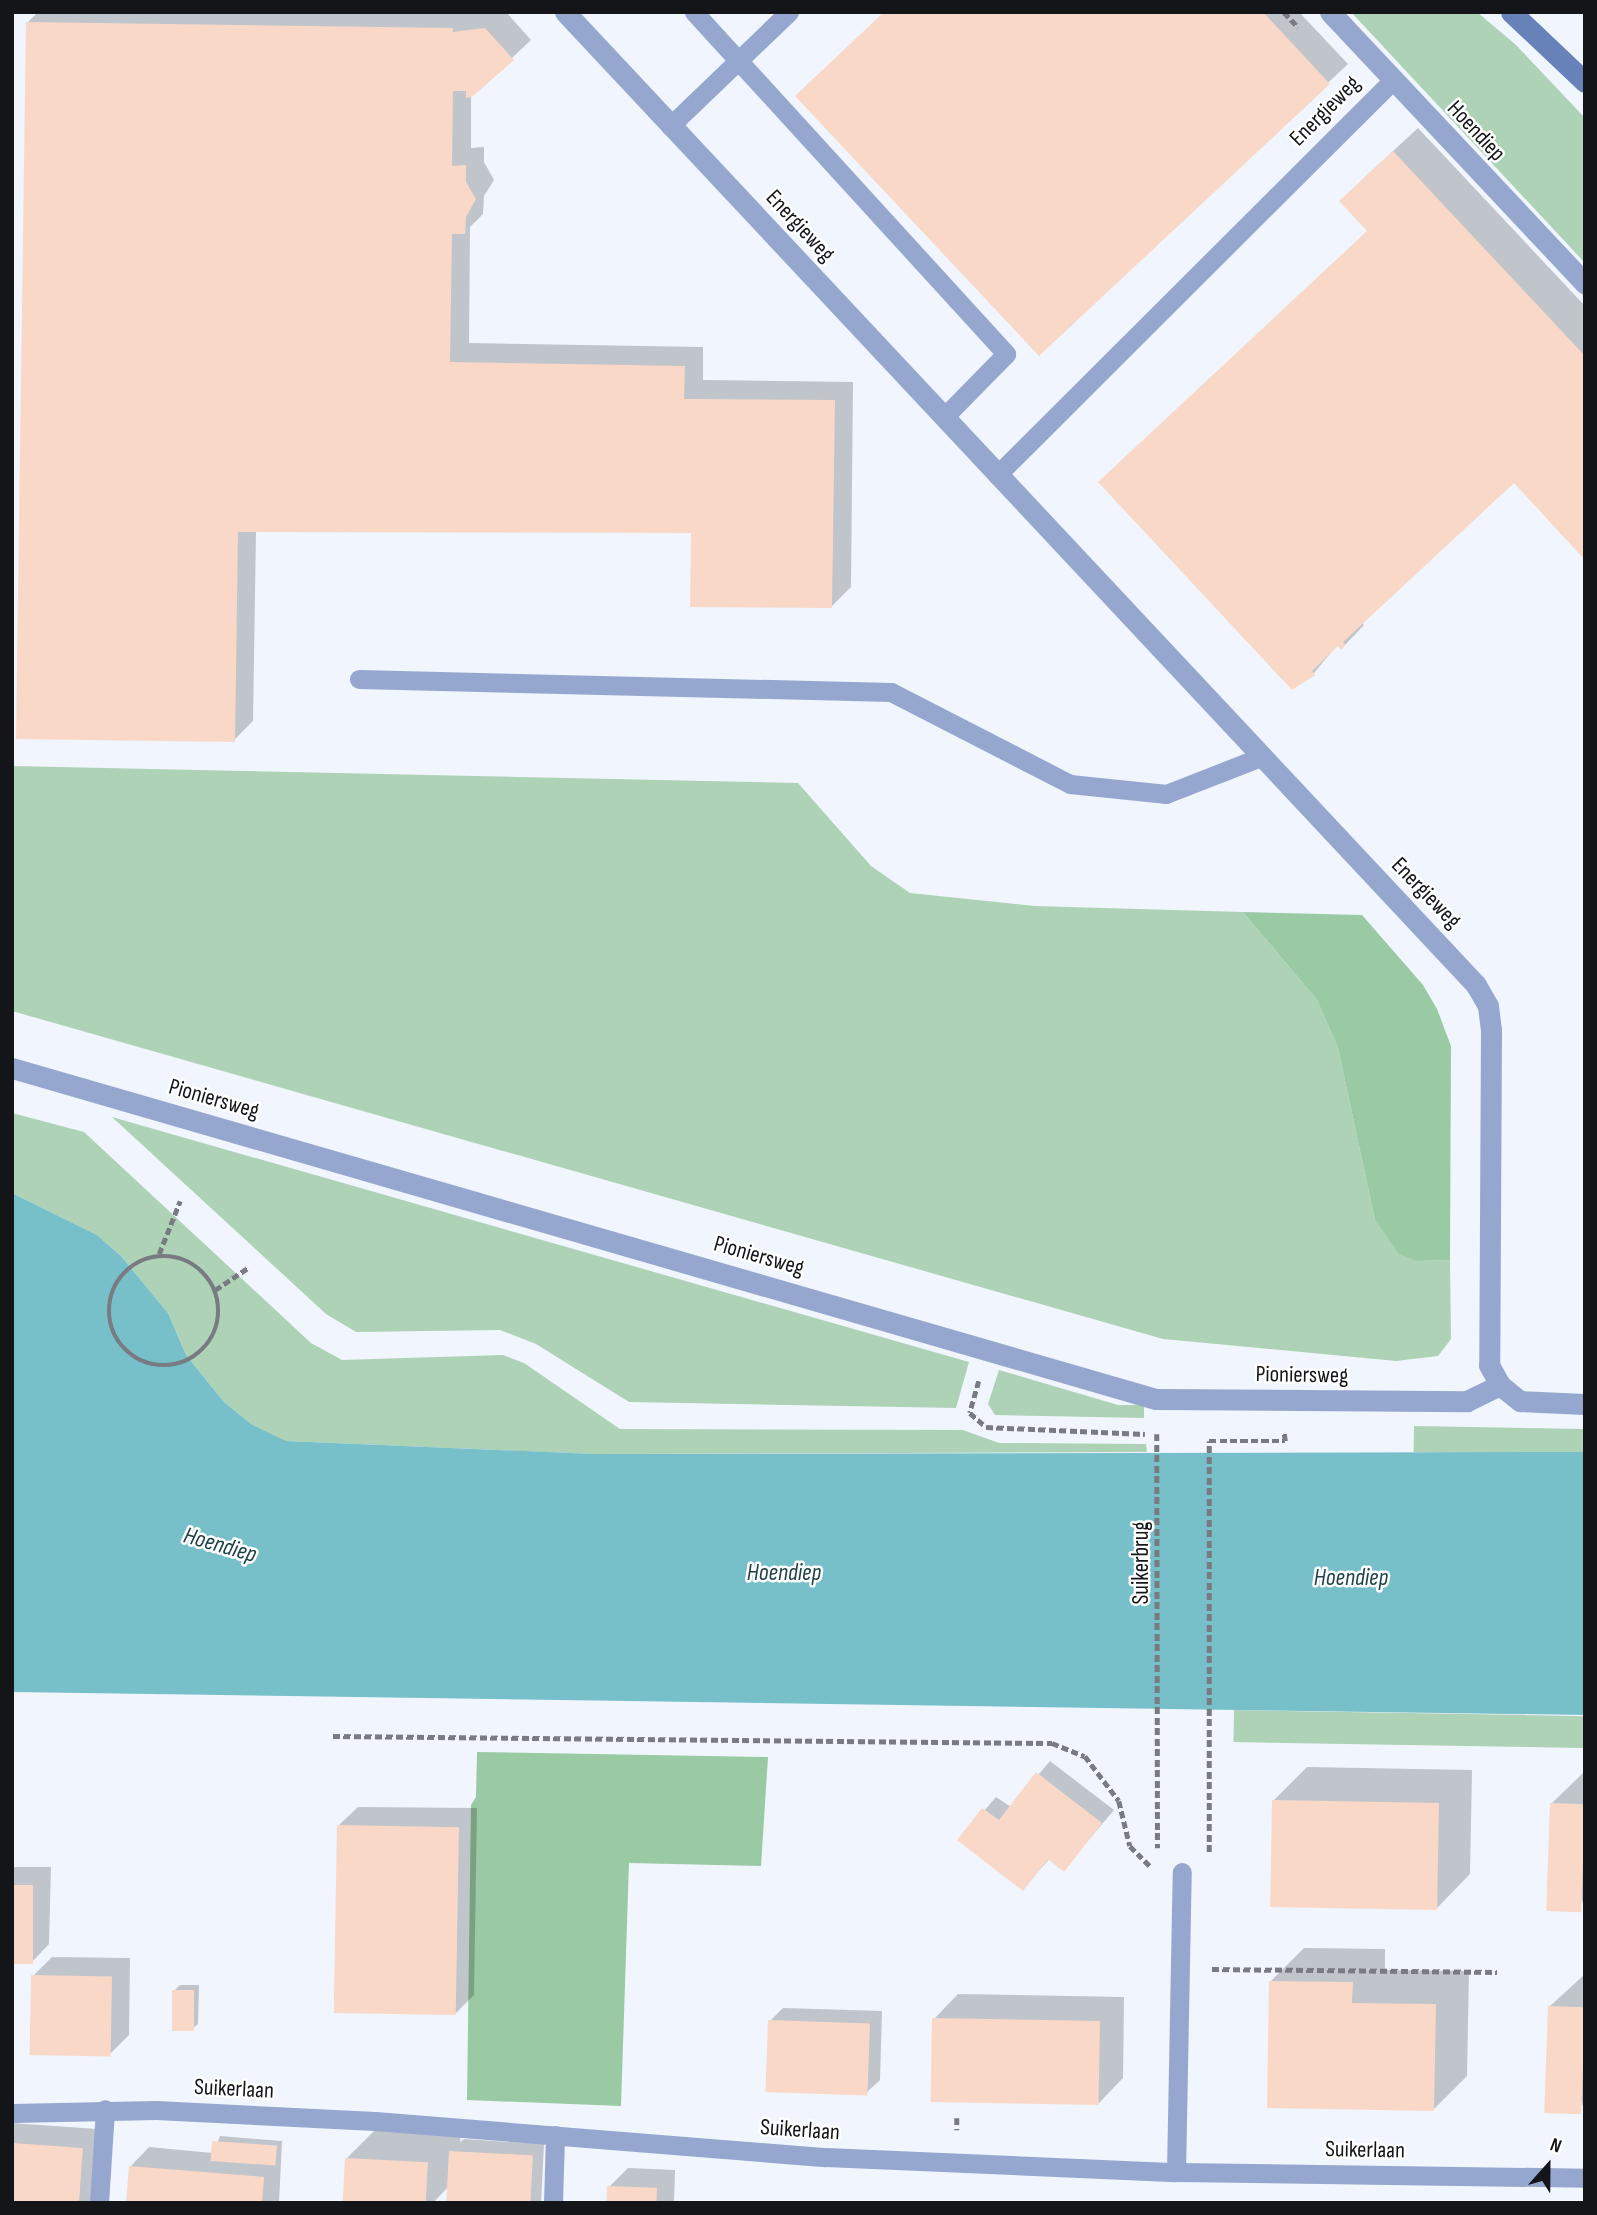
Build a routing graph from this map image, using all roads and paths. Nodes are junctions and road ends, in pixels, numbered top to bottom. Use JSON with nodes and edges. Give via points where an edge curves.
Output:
{"nodes":[{"id":1,"x":565,"y":12,"type":"edge"},
{"id":2,"x":694,"y":12,"type":"edge"},
{"id":3,"x":789,"y":12,"type":"edge"},
{"id":4,"x":1329,"y":12,"type":"edge"},
{"id":5,"x":1511,"y":12,"type":"edge"},
{"id":6,"x":1527,"y":12,"type":"edge"},
{"id":7,"x":1546,"y":41,"type":"junction"},
{"id":8,"x":738,"y":60,"type":"junction"},
{"id":9,"x":1392,"y":81,"type":"junction"},
{"id":10,"x":1585,"y":82,"type":"edge"},
{"id":11,"x":670,"y":126,"type":"junction"},
{"id":12,"x":1585,"y":284,"type":"edge"},
{"id":13,"x":944,"y":417,"type":"junction"},
{"id":14,"x":997,"y":475,"type":"junction"},
{"id":15,"x":359,"y":679,"type":"dead end"},
{"id":16,"x":1261,"y":757,"type":"junction"},
{"id":17,"x":12,"y":1068,"type":"edge"},
{"id":18,"x":180,"y":1201,"type":"dead end"},
{"id":19,"x":159,"y":1254,"type":"junction"},
{"id":20,"x":248,"y":1268,"type":"dead end"},
{"id":21,"x":215,"y":1290,"type":"junction"},
{"id":22,"x":990,"y":1350,"type":"junction"},
{"id":23,"x":1500,"y":1385,"type":"junction"},
{"id":24,"x":1585,"y":1404,"type":"edge"},
{"id":25,"x":1285,"y":1441,"type":"dead end"},
{"id":26,"x":333,"y":1736,"type":"dead end"},
{"id":27,"x":1158,"y":1844,"type":"dead end"},
{"id":28,"x":1158,"y":1870,"type":"dead end"},
{"id":29,"x":1182,"y":1871,"type":"joint"},
{"id":30,"x":1180,"y":1971,"type":"junction"},
{"id":31,"x":1496,"y":1972,"type":"dead end"},
{"id":32,"x":105,"y":2109,"type":"junction"},
{"id":33,"x":12,"y":2113,"type":"edge"},
{"id":34,"x":555,"y":2135,"type":"junction"},
{"id":35,"x":1176,"y":2172,"type":"junction"},
{"id":36,"x":1585,"y":2178,"type":"edge"},
{"id":37,"x":99,"y":2203,"type":"edge"},
{"id":38,"x":553,"y":2203,"type":"edge"}],
"edges":[{"from":1,"to":11,"type":"street","name":"Energieweg"},
{"from":2,"to":8,"type":"lane"},
{"from":3,"to":8,"type":"lane"},
{"from":4,"to":9,"type":"street","name":"Hoendiep"},
{"from":5,"to":7,"type":"main road"},
{"from":6,"to":7,"type":"main road"},
{"from":7,"to":10,"type":"main road"},
{"from":8,"to":11,"type":"lane"},
{"from":8,"to":13,"type":"lane","via":[[1006,354]]},
{"from":9,"to":12,"type":"street","name":"Hoendiep"},
{"from":9,"to":14,"type":"lane","name":"Energieweg"},
{"from":11,"to":13,"type":"street","name":"Energieweg"},
{"from":13,"to":14,"type":"street","name":"Energieweg"},
{"from":14,"to":16,"type":"street","name":"Energieweg"},
{"from":15,"to":16,"type":"lane","via":[[891,692],[1070,784],[1166,794]]},
{"from":16,"to":23,"type":"street","name":"Energieweg","via":[[1455,960],[1488,1006],[1486,1341],[1489,1365]]},
{"from":17,"to":22,"type":"street","name":"Pioniersweg"},
{"from":18,"to":19,"type":"path"},
{"from":19,"to":21,"type":"path","via":[[193,1265]]},
{"from":19,"to":21,"type":"path","via":[[126,1271],[109,1303],[109,1321],[128,1353],[161,1366],[196,1356],[216,1326]]},
{"from":20,"to":21,"type":"path"},
{"from":22,"to":23,"type":"street","name":"Pioniersweg","via":[[1156,1399],[1467,1401]]},
{"from":22,"to":27,"type":"path","name":"Suikerbrug","via":[[970,1413],[981,1426],[1159,1434]]},
{"from":23,"to":24,"type":"street","via":[[1520,1401]]},
{"from":25,"to":29,"type":"path","via":[[1209,1441],[1210,1871]]},
{"from":26,"to":28,"type":"path","via":[[1052,1743],[1085,1756],[1119,1801],[1130,1846],[1143,1863]]},
{"from":29,"to":30,"type":"lane"},
{"from":30,"to":31,"type":"path","via":[[1260,1966]]},
{"from":30,"to":35,"type":"lane"},
{"from":32,"to":33,"type":"lane","name":"Suikerlaan"},
{"from":32,"to":34,"type":"lane","name":"Suikerlaan"},
{"from":32,"to":37,"type":"lane"},
{"from":34,"to":35,"type":"lane","name":"Suikerlaan","via":[[826,2157]]},
{"from":34,"to":38,"type":"lane"},
{"from":35,"to":36,"type":"lane","name":"Suikerlaan"}]}
